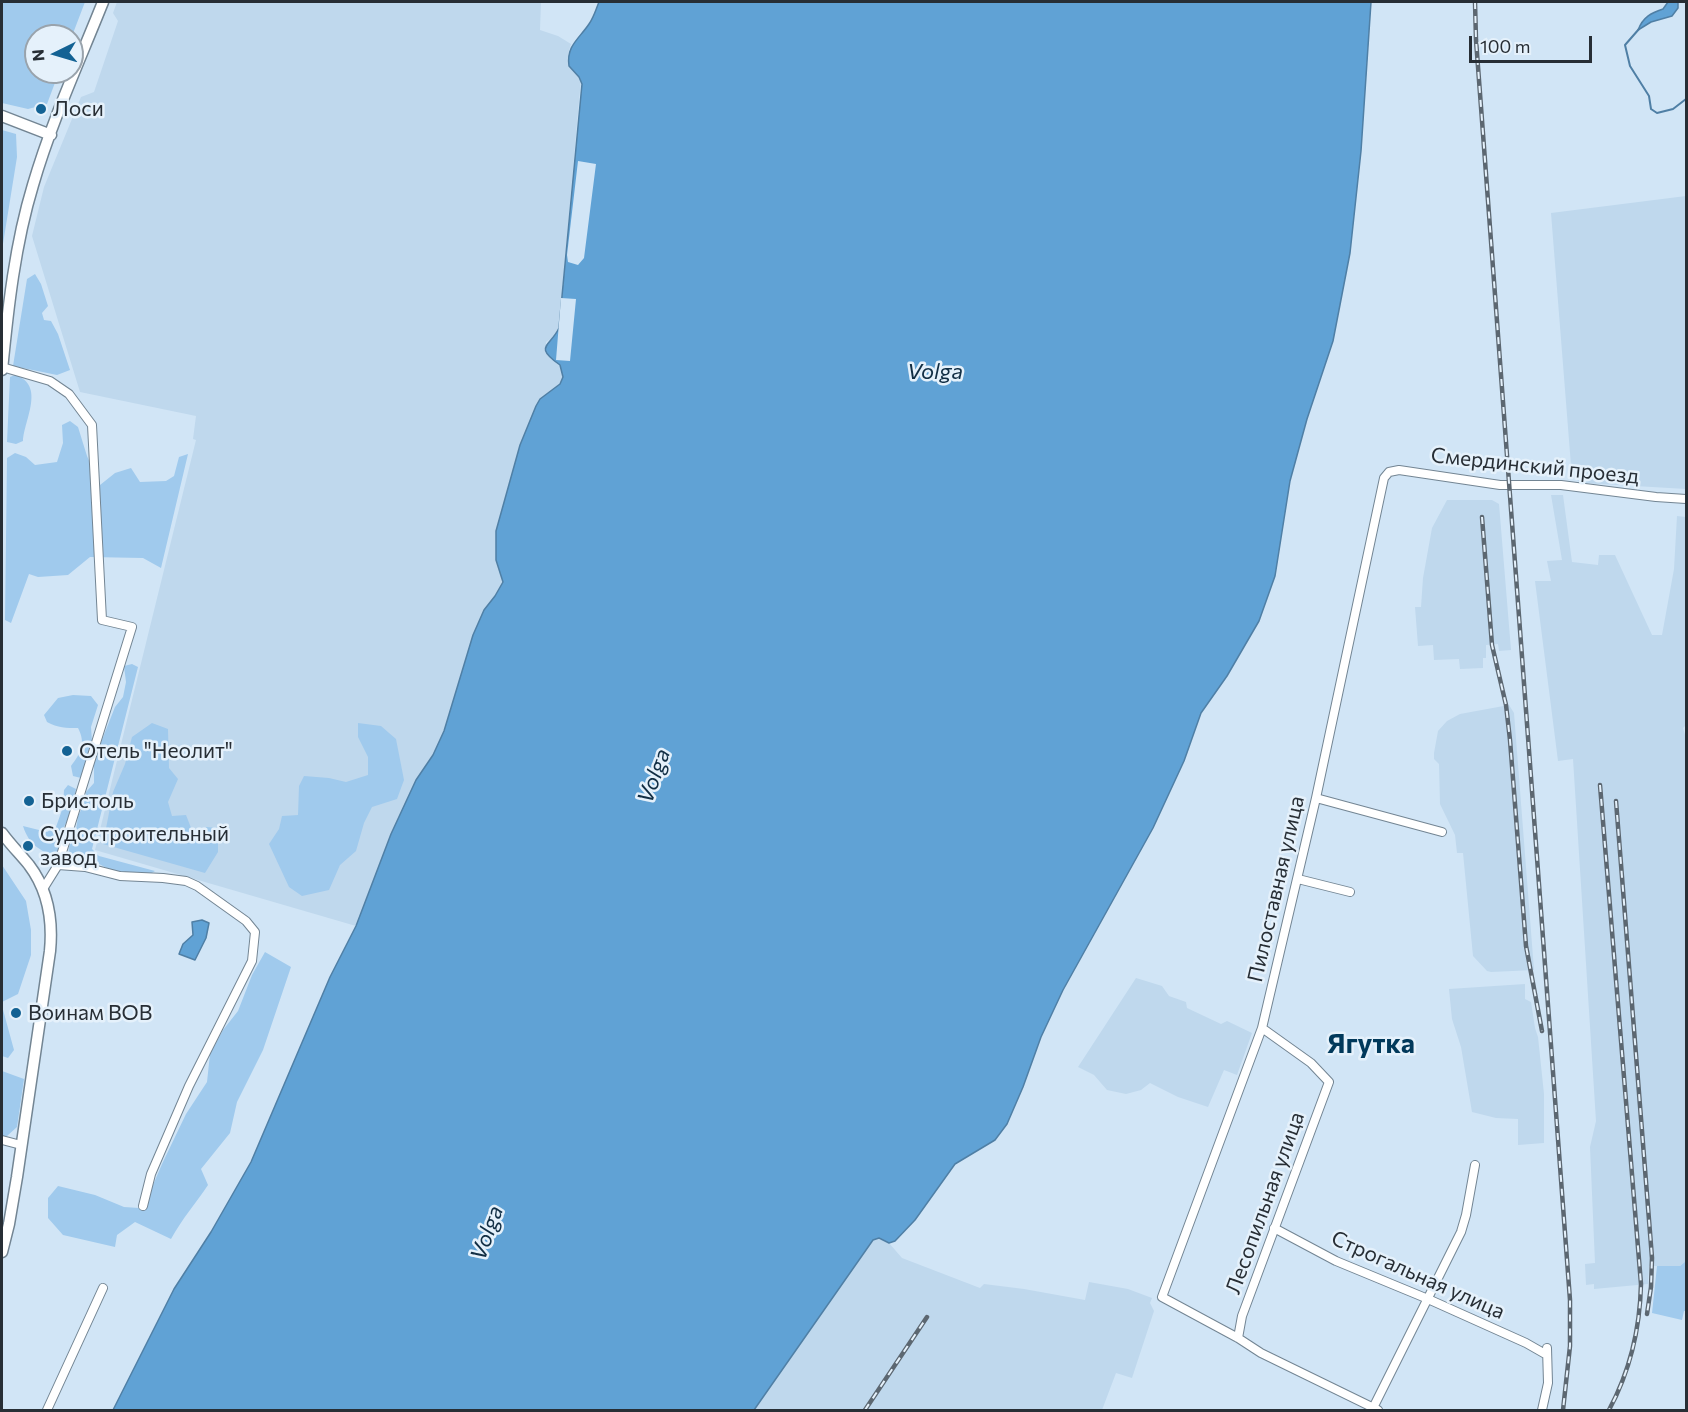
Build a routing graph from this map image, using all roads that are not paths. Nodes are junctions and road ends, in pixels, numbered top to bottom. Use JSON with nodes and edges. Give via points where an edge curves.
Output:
{"nodes":[{"id":1,"x":103,"y":2,"type":"edge"},
{"id":2,"x":2,"y":116,"type":"edge"},
{"id":3,"x":51,"y":135,"type":"junction"},
{"id":4,"x":2,"y":368,"type":"edge"},
{"id":5,"x":1384,"y":478,"type":"joint"},
{"id":6,"x":1686,"y":499,"type":"edge"},
{"id":7,"x":1316,"y":798,"type":"junction"},
{"id":8,"x":1442,"y":832,"type":"dead end"},
{"id":9,"x":2,"y":833,"type":"edge"},
{"id":10,"x":58,"y":865,"type":"junction"},
{"id":11,"x":1298,"y":879,"type":"junction"},
{"id":12,"x":43,"y":889,"type":"junction"},
{"id":13,"x":1350,"y":892,"type":"dead end"},
{"id":14,"x":1262,"y":1028,"type":"junction"},
{"id":15,"x":2,"y":1140,"type":"edge"},
{"id":16,"x":21,"y":1145,"type":"junction"},
{"id":17,"x":1475,"y":1165,"type":"dead end"},
{"id":18,"x":143,"y":1206,"type":"dead end"},
{"id":19,"x":1275,"y":1228,"type":"junction"},
{"id":20,"x":3,"y":1240,"type":"edge"},
{"id":21,"x":2,"y":1252,"type":"edge"},
{"id":22,"x":103,"y":1288,"type":"dead end"},
{"id":23,"x":1428,"y":1299,"type":"junction"},
{"id":24,"x":1238,"y":1338,"type":"junction"},
{"id":25,"x":47,"y":1410,"type":"edge"},
{"id":26,"x":1374,"y":1410,"type":"edge"},
{"id":27,"x":1542,"y":1410,"type":"edge"}],
"edges":[{"from":1,"to":3,"type":"main road"},
{"from":2,"to":3,"type":"main road"},
{"from":3,"to":4,"type":"main road","via":[[24,220]]},
{"from":4,"to":10,"type":"street","via":[[50,381],[69,394],[92,425],[102,620],[132,627]]},
{"from":5,"to":6,"type":"street","name":"Смердинский проезд","via":[[1399,470],[1500,485],[1561,485]]},
{"from":5,"to":7,"type":"street","name":"Пилоставная улица"},
{"from":7,"to":8,"type":"street"},
{"from":7,"to":11,"type":"street","name":"Пилоставная улица"},
{"from":9,"to":12,"type":"main road","via":[[30,866]]},
{"from":10,"to":12,"type":"street"},
{"from":10,"to":18,"type":"street","via":[[120,876],[176,879],[197,886],[246,921],[255,932],[252,962],[189,1086],[151,1174]]},
{"from":11,"to":13,"type":"street"},
{"from":11,"to":14,"type":"street","name":"Пилоставная улица"},
{"from":12,"to":16,"type":"main road","via":[[51,926],[50,951]]},
{"from":14,"to":19,"type":"street","name":"Лесопильная улица","via":[[1311,1063],[1329,1082]]},
{"from":14,"to":24,"type":"street","name":"Пилоставная улица","via":[[1162,1297]]},
{"from":15,"to":16,"type":"street"},
{"from":16,"to":20,"type":"main road"},
{"from":17,"to":23,"type":"street","via":[[1461,1232]]},
{"from":19,"to":23,"type":"street","name":"Строгальная улица","via":[[1336,1261]]},
{"from":19,"to":24,"type":"street","name":"Лесопильная улица"},
{"from":20,"to":21,"type":"main road"},
{"from":22,"to":25,"type":"street"},
{"from":23,"to":26,"type":"street"},
{"from":23,"to":27,"type":"street","name":"Строгальная улица","via":[[1547,1351],[1548,1383]]},
{"from":24,"to":26,"type":"street"}]}
